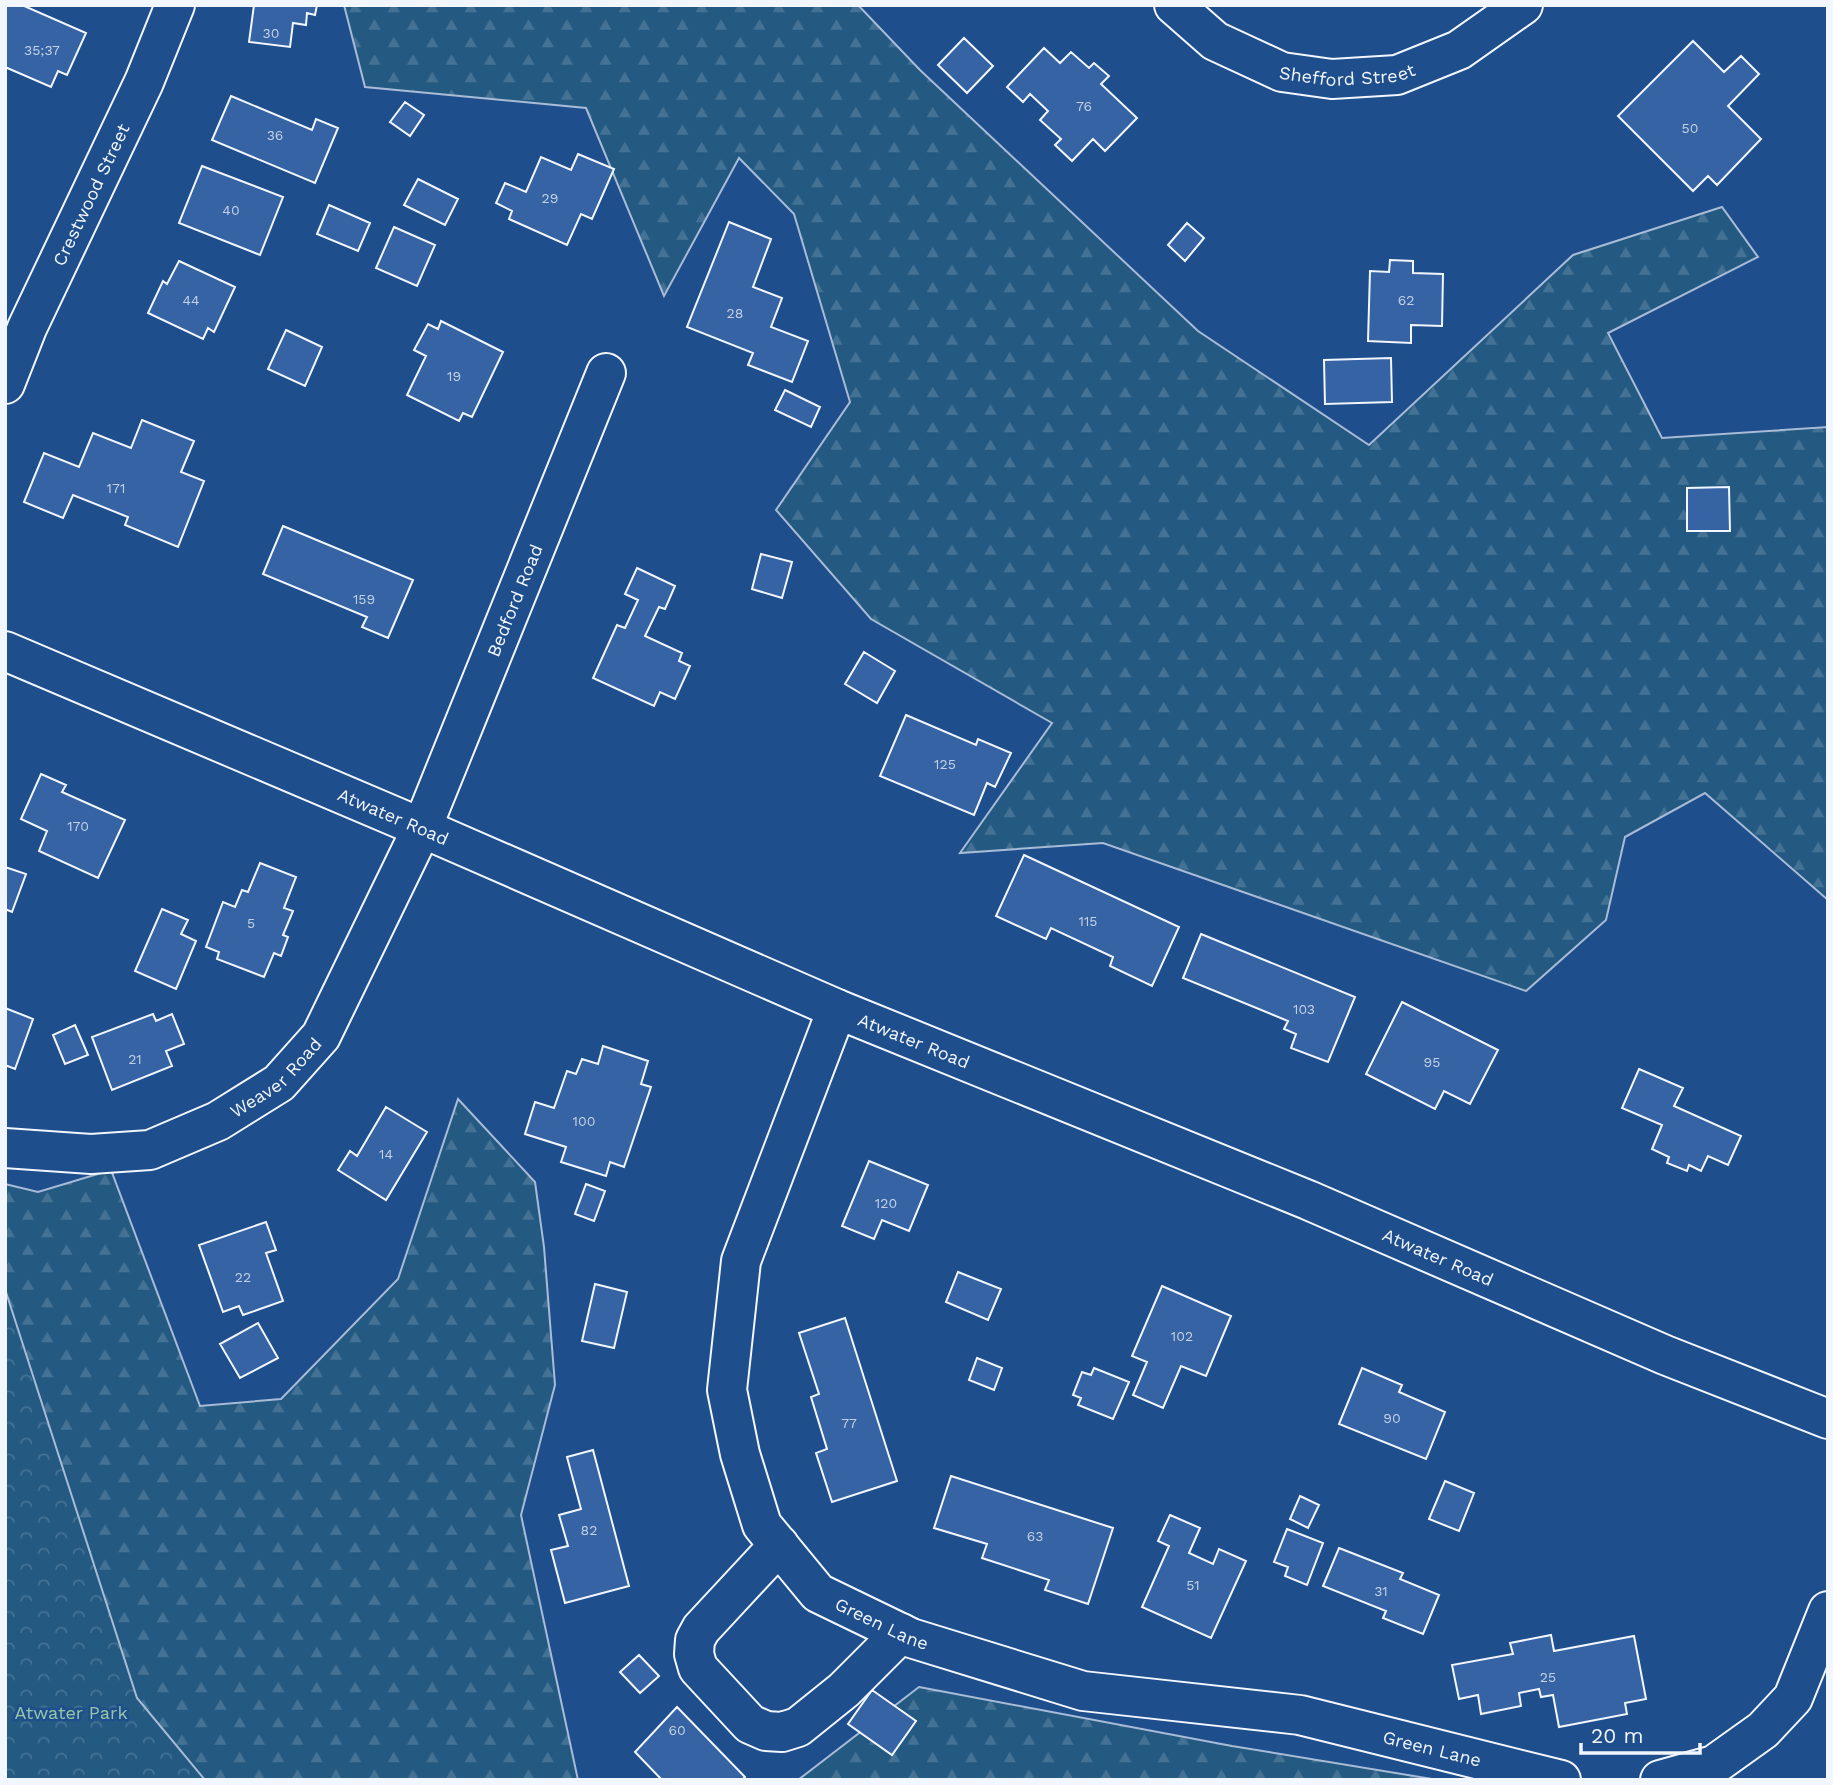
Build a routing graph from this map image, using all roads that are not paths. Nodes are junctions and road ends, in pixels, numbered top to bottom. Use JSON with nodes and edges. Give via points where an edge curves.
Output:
{"nodes":[{"id":1,"x":175,"y":5,"type":"edge"},
{"id":2,"x":1174,"y":5,"type":"edge"},
{"id":3,"x":1523,"y":5,"type":"edge"},
{"id":4,"x":606,"y":373,"type":"dead end"},
{"id":5,"x":5,"y":384,"type":"edge"},
{"id":6,"x":5,"y":651,"type":"edge"},
{"id":7,"x":422,"y":828,"type":"junction"},
{"id":8,"x":837,"y":1009,"type":"junction"},
{"id":9,"x":5,"y":1148,"type":"edge"},
{"id":10,"x":1828,"y":1419,"type":"edge"},
{"id":11,"x":779,"y":1545,"type":"junction"},
{"id":12,"x":1828,"y":1611,"type":"edge"},
{"id":13,"x":901,"y":1633,"type":"junction"},
{"id":14,"x":1561,"y":1780,"type":"edge"},
{"id":15,"x":1660,"y":1780,"type":"edge"}],
"edges":[{"from":1,"to":5,"type":"street","name":"Crestwood Street"},
{"from":2,"to":3,"type":"street","name":"Shefford Street","via":[[1215,41],[1282,72],[1332,79],[1397,75],[1459,50]]},
{"from":4,"to":7,"type":"street","name":"Bedford Road"},
{"from":6,"to":7,"type":"street","name":"Atwater Road"},
{"from":7,"to":8,"type":"street","name":"Atwater Road"},
{"from":7,"to":9,"type":"street","name":"Weaver Road","via":[[321,1036],[279,1083],[218,1121],[150,1150],[92,1154]]},
{"from":8,"to":10,"type":"street","name":"Atwater Road","via":[[1308,1200],[1665,1355]]},
{"from":8,"to":11,"type":"street","name":"Green Lane","via":[[741,1261],[727,1390],[762,1525]]},
{"from":11,"to":13,"type":"street","name":"Green Lane","via":[[818,1593]]},
{"from":11,"to":13,"type":"street","via":[[695,1640],[698,1668],[750,1724],[782,1732],[798,1727],[844,1690]]},
{"from":12,"to":15,"type":"street","via":[[1794,1698],[1763,1730],[1714,1765]]},
{"from":13,"to":14,"type":"street","name":"Green Lane","via":[[1083,1691],[1300,1715]]}]}
